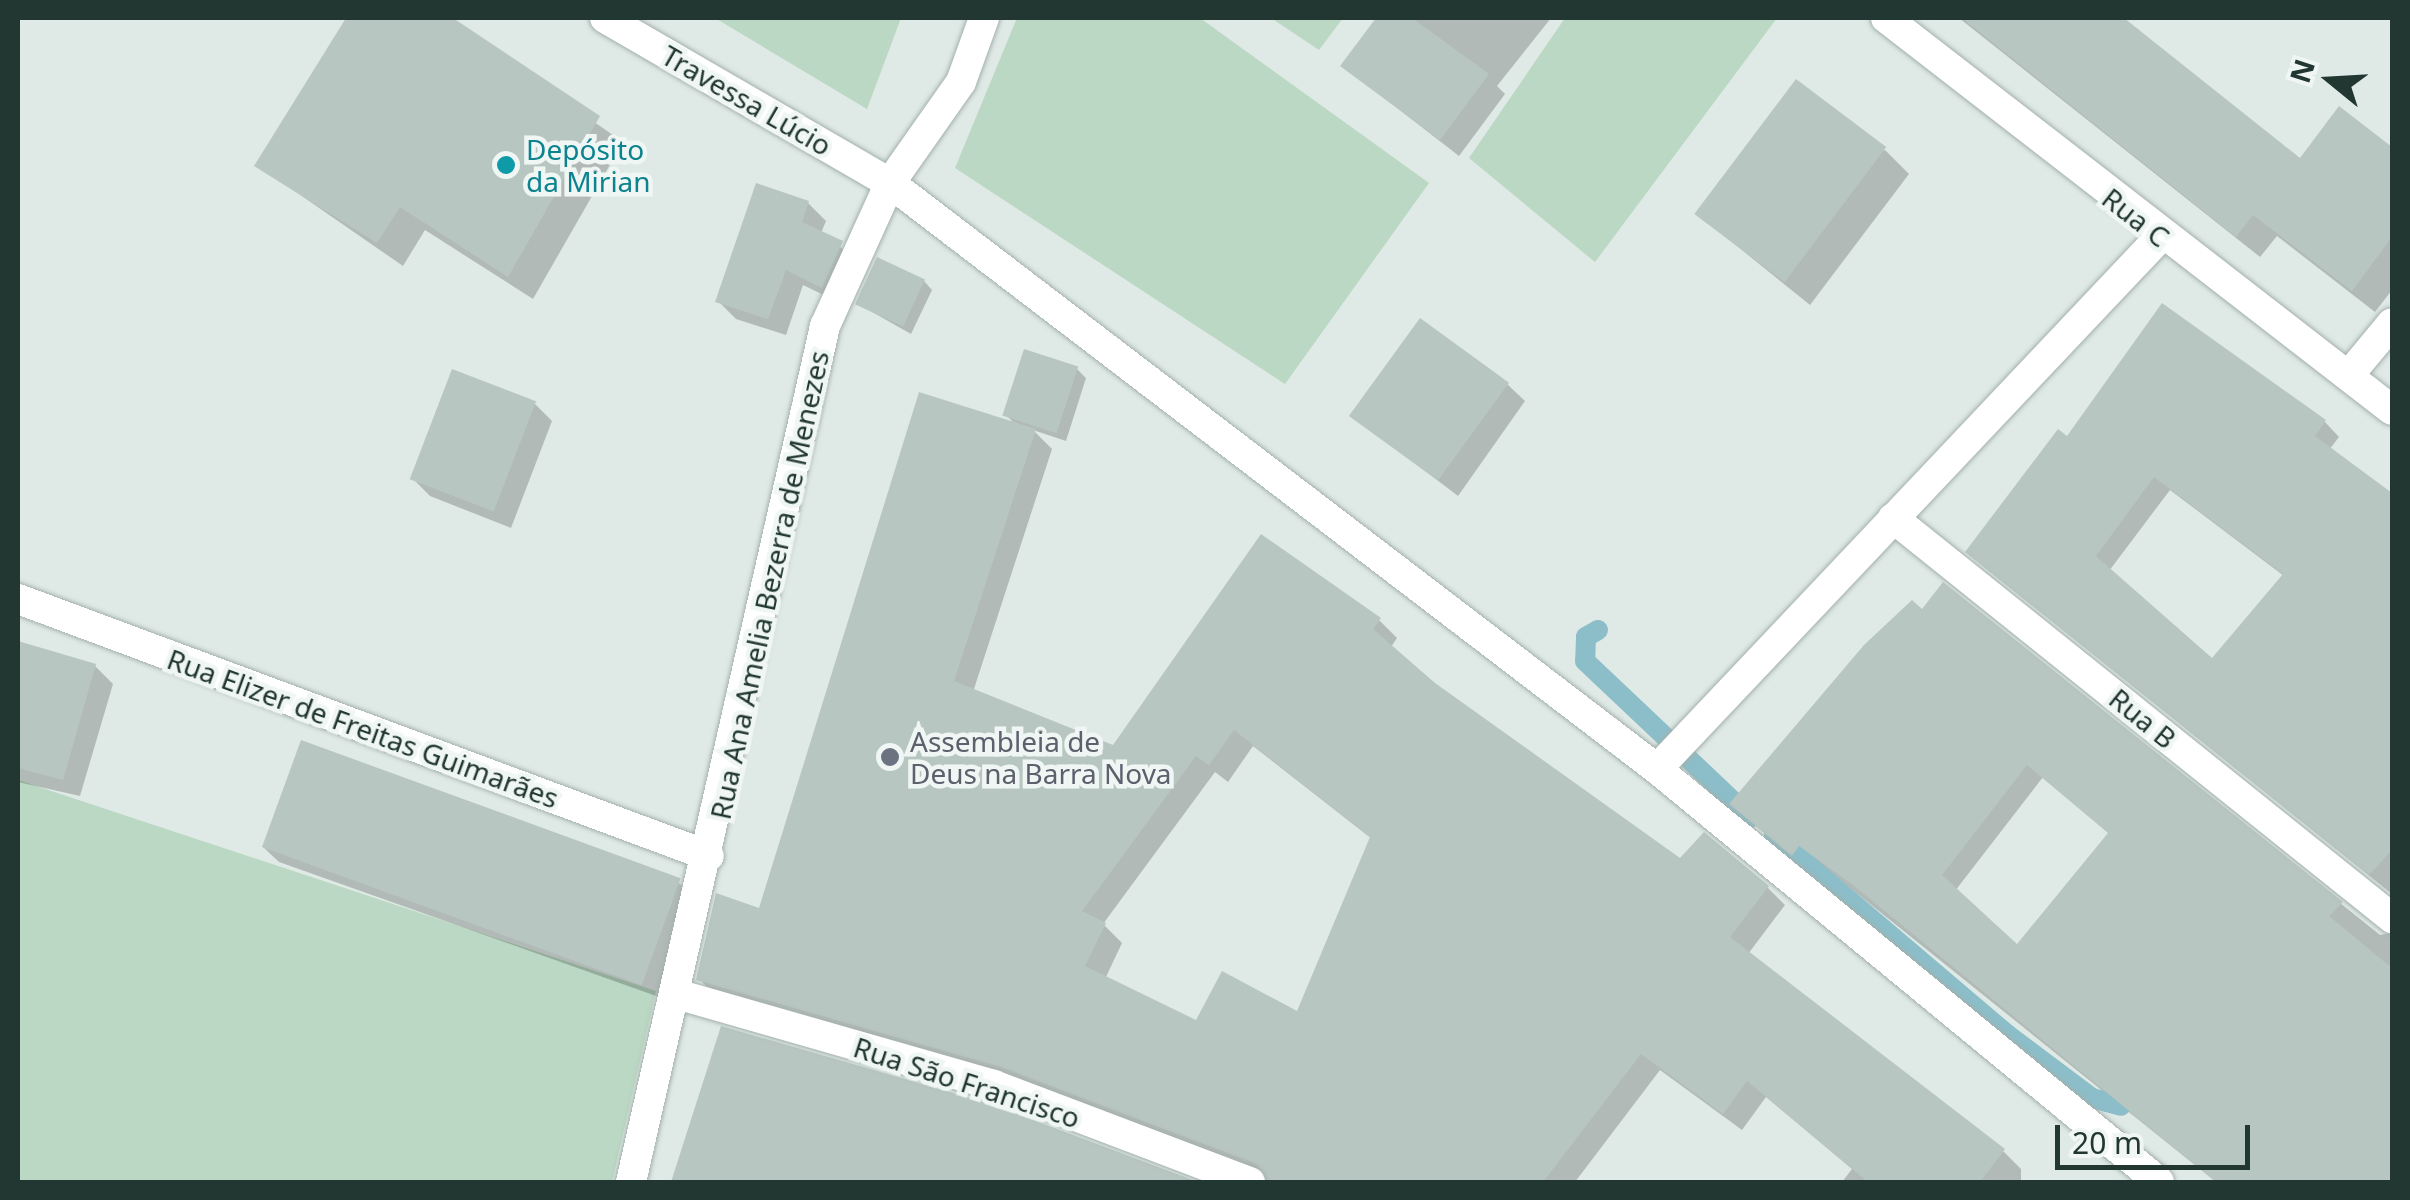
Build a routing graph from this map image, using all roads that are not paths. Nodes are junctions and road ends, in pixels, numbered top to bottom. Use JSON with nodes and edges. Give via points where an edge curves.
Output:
{"nodes":[{"id":1,"x":605,"y":18,"type":"edge"},
{"id":2,"x":984,"y":18,"type":"edge"},
{"id":3,"x":1886,"y":18,"type":"edge"},
{"id":4,"x":890,"y":183,"type":"junction"},
{"id":5,"x":2160,"y":237,"type":"junction"},
{"id":6,"x":2392,"y":324,"type":"edge"},
{"id":7,"x":2349,"y":376,"type":"junction"},
{"id":8,"x":2392,"y":410,"type":"edge"},
{"id":9,"x":1892,"y":518,"type":"junction"},
{"id":10,"x":18,"y":599,"type":"edge"},
{"id":11,"x":1657,"y":769,"type":"junction"},
{"id":12,"x":709,"y":856,"type":"junction"},
{"id":13,"x":2392,"y":918,"type":"edge"},
{"id":14,"x":680,"y":996,"type":"junction"},
{"id":15,"x":630,"y":1182,"type":"edge"},
{"id":16,"x":1250,"y":1182,"type":"edge"},
{"id":17,"x":2160,"y":1182,"type":"edge"}],
"edges":[{"from":1,"to":4,"type":"street","name":"Travessa Lúcio"},
{"from":2,"to":4,"type":"street","name":"Rua Ana Amelia Bezerra de Menezes","via":[[961,82]]},
{"from":3,"to":5,"type":"street","name":"Rua C"},
{"from":4,"to":11,"type":"street","name":"Travessa Lúcio"},
{"from":4,"to":12,"type":"street","name":"Rua Ana Amelia Bezerra de Menezes","via":[[825,326]]},
{"from":5,"to":7,"type":"street","name":"Rua C"},
{"from":5,"to":9,"type":"street"},
{"from":6,"to":7,"type":"street"},
{"from":7,"to":8,"type":"street","name":"Rua C"},
{"from":9,"to":11,"type":"street"},
{"from":9,"to":13,"type":"street","name":"Rua B"},
{"from":10,"to":12,"type":"street","name":"Rua Elizer de Freitas Guimarães"},
{"from":11,"to":17,"type":"street","name":"Travessa Lúcio"},
{"from":12,"to":14,"type":"street","name":"Rua Ana Amelia Bezerra de Menezes"},
{"from":14,"to":15,"type":"street","name":"Rua Ana Amelia Bezerra de Menezes"},
{"from":14,"to":16,"type":"street","name":"Rua São Francisco","via":[[994,1085]]}]}
